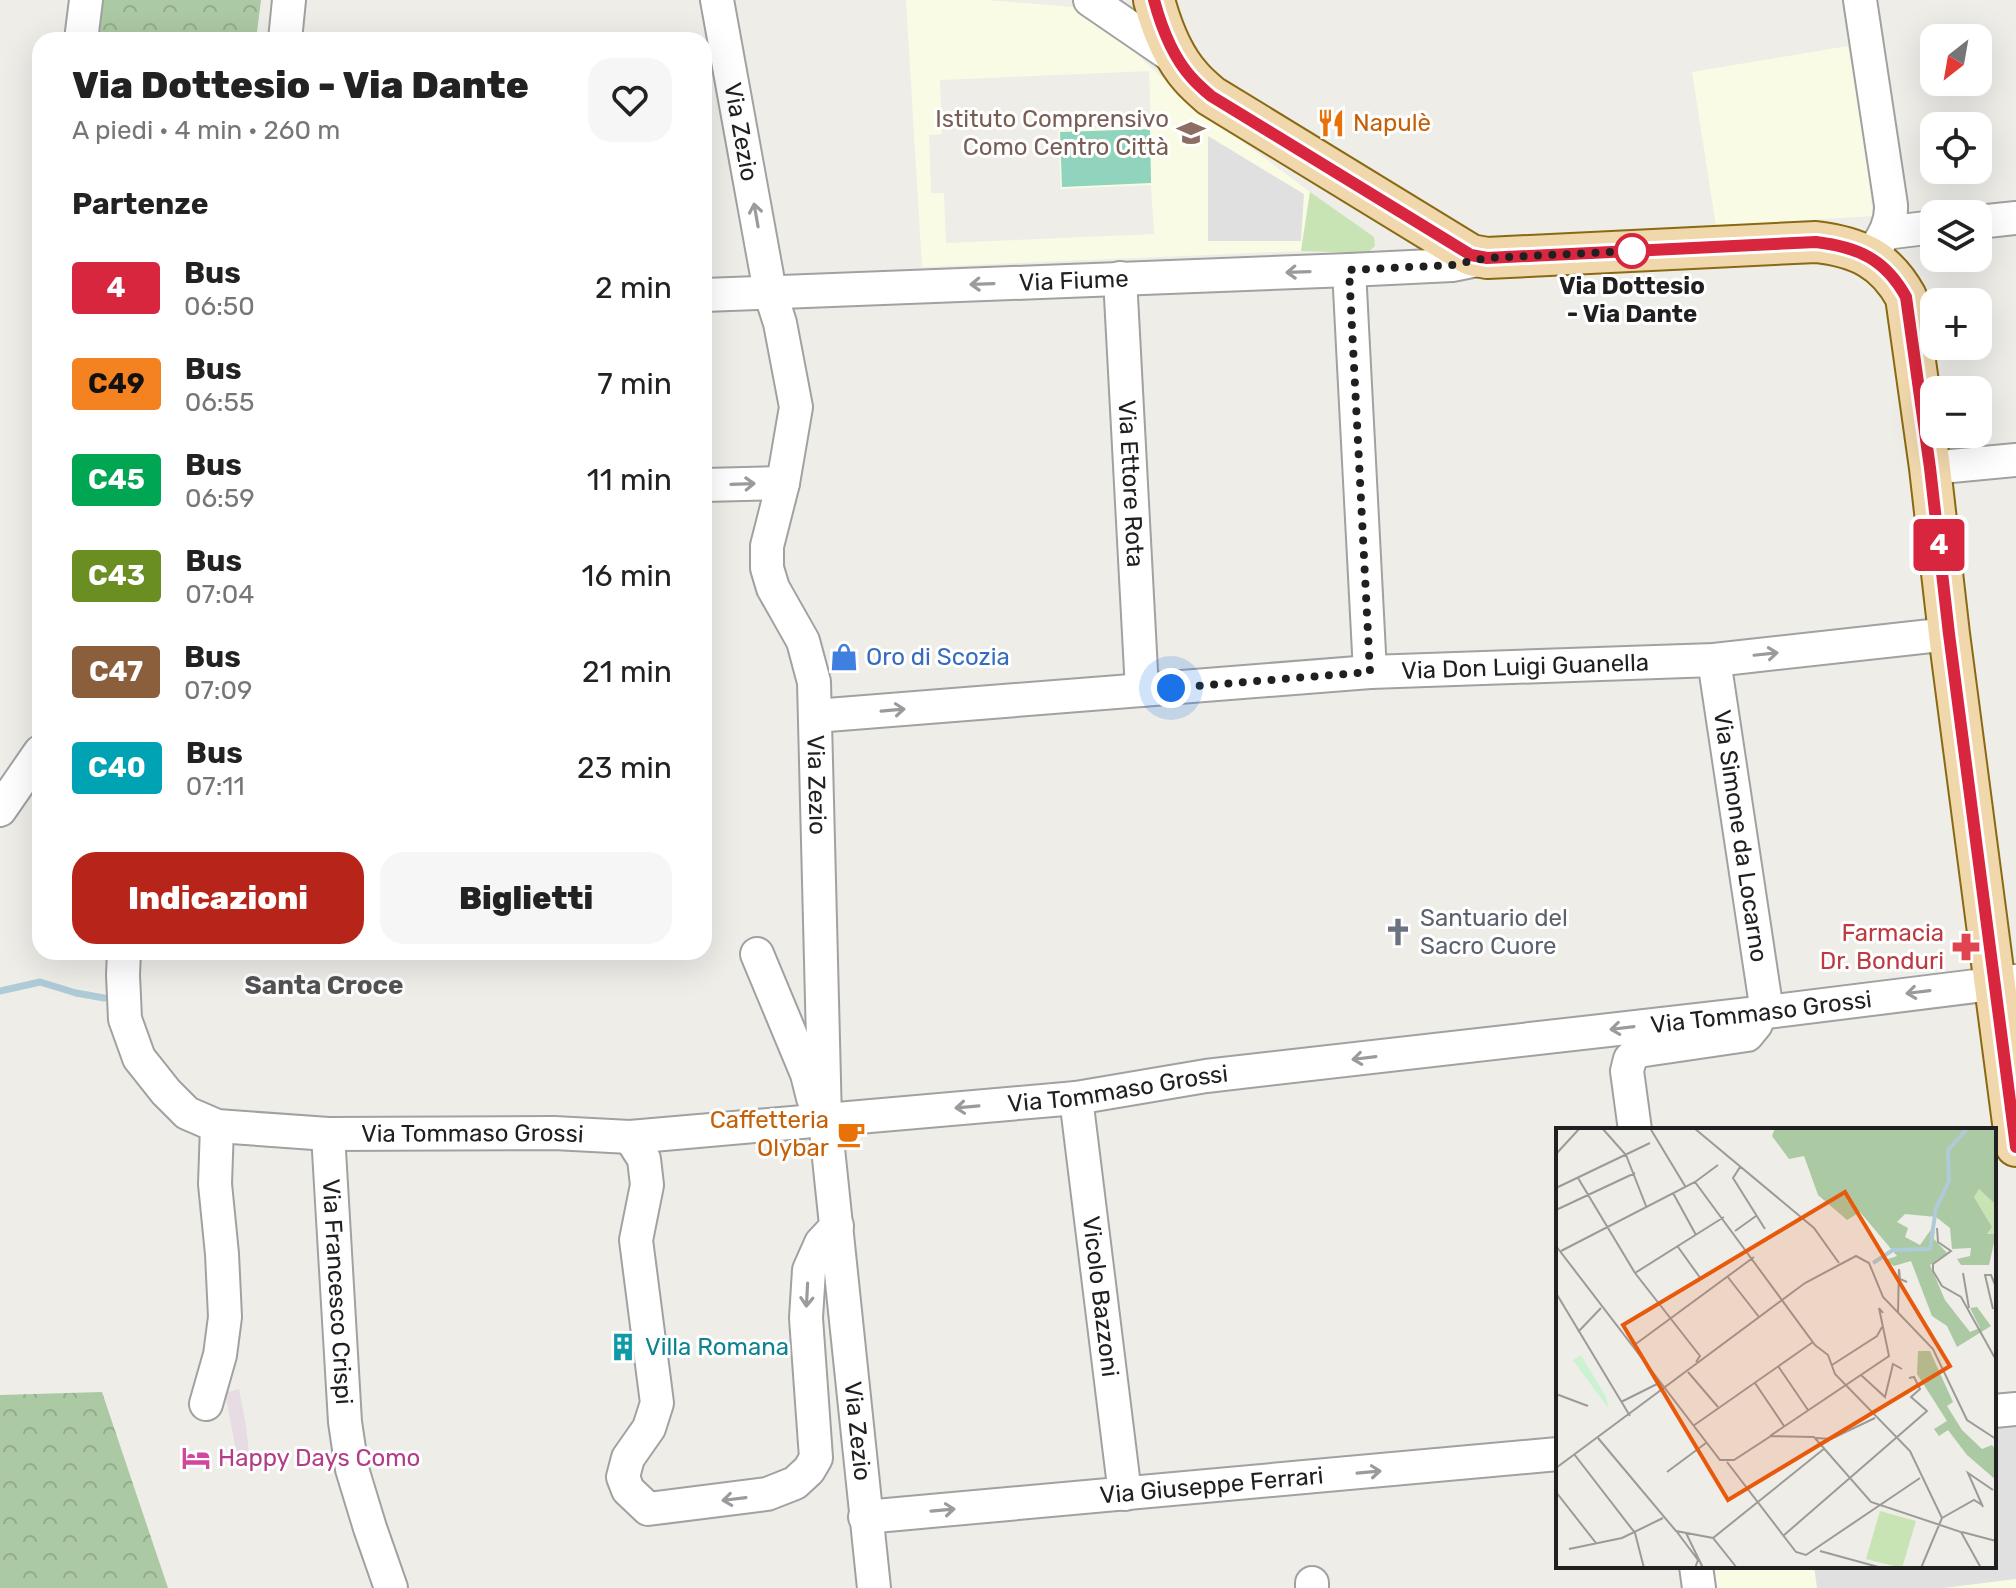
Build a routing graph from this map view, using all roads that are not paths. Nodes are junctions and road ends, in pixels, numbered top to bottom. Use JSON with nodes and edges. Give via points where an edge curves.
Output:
{"nodes":[{"id":1,"x":86,"y":0,"type":"edge"},
{"id":2,"x":289,"y":0,"type":"edge"},
{"id":3,"x":717,"y":0,"type":"edge"},
{"id":4,"x":1090,"y":0,"type":"edge"},
{"id":5,"x":1154,"y":0,"type":"edge"},
{"id":6,"x":1860,"y":0,"type":"edge"},
{"id":7,"x":82,"y":32,"type":"edge"},
{"id":8,"x":286,"y":32,"type":"edge"},
{"id":9,"x":1179,"y":61,"type":"junction"},
{"id":10,"x":2016,"y":218,"type":"edge"},
{"id":11,"x":1992,"y":221,"type":"edge"},
{"id":12,"x":1419,"y":224,"type":"junction"},
{"id":13,"x":1920,"y":232,"type":"edge"},
{"id":14,"x":1878,"y":245,"type":"junction"},
{"id":15,"x":1487,"y":258,"type":"junction"},
{"id":16,"x":1362,"y":270,"type":"junction"},
{"id":17,"x":1120,"y":278,"type":"junction"},
{"id":18,"x":770,"y":292,"type":"junction"},
{"id":19,"x":712,"y":295,"type":"edge"},
{"id":20,"x":2016,"y":460,"type":"edge"},
{"id":21,"x":1930,"y":468,"type":"junction"},
{"id":22,"x":783,"y":483,"type":"junction"},
{"id":23,"x":712,"y":485,"type":"edge"},
{"id":24,"x":1949,"y":634,"type":"junction"},
{"id":25,"x":1714,"y":660,"type":"junction"},
{"id":26,"x":1370,"y":672,"type":"junction"},
{"id":27,"x":1142,"y":690,"type":"junction"},
{"id":28,"x":815,"y":716,"type":"junction"},
{"id":29,"x":32,"y":764,"type":"edge"},
{"id":30,"x":0,"y":810,"type":"edge"},
{"id":31,"x":757,"y":954,"type":"dead end"},
{"id":32,"x":124,"y":960,"type":"edge"},
{"id":33,"x":2006,"y":982,"type":"edge"},
{"id":34,"x":1761,"y":1012,"type":"junction"},
{"id":35,"x":2010,"y":1057,"type":"edge"},
{"id":36,"x":1076,"y":1098,"type":"junction"},
{"id":37,"x":821,"y":1120,"type":"junction"},
{"id":38,"x":217,"y":1126,"type":"junction"},
{"id":39,"x":1635,"y":1128,"type":"edge"},
{"id":40,"x":328,"y":1134,"type":"junction"},
{"id":41,"x":630,"y":1137,"type":"junction"},
{"id":42,"x":2016,"y":1146,"type":"edge"},
{"id":43,"x":837,"y":1226,"type":"junction"},
{"id":44,"x":206,"y":1404,"type":"dead end"},
{"id":45,"x":2016,"y":1409,"type":"edge"},
{"id":46,"x":1996,"y":1411,"type":"edge"},
{"id":47,"x":1556,"y":1454,"type":"edge"},
{"id":48,"x":1125,"y":1494,"type":"junction"},
{"id":49,"x":865,"y":1517,"type":"junction"},
{"id":50,"x":1696,"y":1568,"type":"edge"},
{"id":51,"x":391,"y":1588,"type":"edge"},
{"id":52,"x":874,"y":1588,"type":"edge"},
{"id":53,"x":1699,"y":1588,"type":"edge"}],
"edges":[{"from":1,"to":7,"type":"street"},
{"from":2,"to":8,"type":"street"},
{"from":18,"to":3,"type":"street","name":"Via Zezio","one_way":true},
{"from":4,"to":9,"type":"street"},
{"from":5,"to":9,"type":"main road"},
{"from":6,"to":14,"type":"street","via":[[1892,216]]},
{"from":9,"to":12,"type":"main road","via":[[1211,96]]},
{"from":10,"to":11,"type":"street"},
{"from":12,"to":15,"type":"main road","via":[[1471,255]]},
{"from":12,"to":16,"type":"street","via":[[1400,250]]},
{"from":13,"to":14,"type":"street"},
{"from":14,"to":15,"type":"main road","via":[[1852,248],[1816,242]]},
{"from":14,"to":21,"type":"main road","via":[[1886,269],[1906,297]]},
{"from":15,"to":16,"type":"street","name":"Via Fiume"},
{"from":16,"to":17,"type":"street","name":"Via Fiume","one_way":true},
{"from":16,"to":26,"type":"street"},
{"from":17,"to":18,"type":"street","name":"Via Fiume","one_way":true},
{"from":17,"to":27,"type":"street","name":"Via Ettore Rota"},
{"from":18,"to":19,"type":"street","name":"Via Fiume"},
{"from":18,"to":22,"type":"street","name":"Via Zezio","via":[[796,407]]},
{"from":20,"to":21,"type":"street"},
{"from":21,"to":24,"type":"main road"},
{"from":23,"to":22,"type":"street","one_way":true},
{"from":22,"to":28,"type":"street","name":"Via Zezio","via":[[767,546],[767,568],[807,652]]},
{"from":25,"to":24,"type":"street","name":"Via Don Luigi Guanella","one_way":true},
{"from":24,"to":33,"type":"main road"},
{"from":25,"to":26,"type":"street","name":"Via Don Luigi Guanella"},
{"from":25,"to":34,"type":"street","name":"Via Simone da Locarno"},
{"from":26,"to":27,"type":"street","name":"Via Don Luigi Guanella"},
{"from":28,"to":27,"type":"street","name":"Via Don Luigi Guanella","one_way":true},
{"from":28,"to":37,"type":"street","name":"Via Zezio"},
{"from":29,"to":30,"type":"street"},
{"from":31,"to":37,"type":"street"},
{"from":32,"to":38,"type":"street","via":[[125,1019],[139,1058],[187,1113]]},
{"from":33,"to":34,"type":"street","name":"Via Tommaso Grossi","one_way":true},
{"from":33,"to":35,"type":"main road"},
{"from":34,"to":36,"type":"street","name":"Via Tommaso Grossi","one_way":true,"via":[[1206,1076]]},
{"from":34,"to":39,"type":"street","via":[[1747,1035],[1638,1051],[1627,1071]]},
{"from":35,"to":42,"type":"main road"},
{"from":36,"to":37,"type":"street","name":"Via Tommaso Grossi","one_way":true},
{"from":36,"to":48,"type":"street","name":"Vicolo Bazzoni"},
{"from":37,"to":41,"type":"street","name":"Via Tommaso Grossi"},
{"from":37,"to":43,"type":"street","name":"Via Zezio"},
{"from":38,"to":40,"type":"street","name":"Via Tommaso Grossi"},
{"from":38,"to":44,"type":"street","via":[[215,1184],[225,1317]]},
{"from":40,"to":41,"type":"street","name":"Via Tommaso Grossi"},
{"from":40,"to":51,"type":"street","name":"Via Francesco Crispi","via":[[345,1422],[352,1469]]},
{"from":43,"to":41,"type":"street","one_way":true,"via":[[821,1243],[809,1270],[806,1318],[816,1458],[809,1470],[795,1483],[767,1494],[648,1509],[628,1490],[623,1477],[657,1403],[636,1240],[647,1185],[644,1159]]},
{"from":43,"to":49,"type":"street","name":"Via Zezio"},
{"from":45,"to":46,"type":"street"},
{"from":48,"to":47,"type":"street","name":"Via Giuseppe Ferrari","one_way":true},
{"from":49,"to":48,"type":"street","name":"Via Giuseppe Ferrari","one_way":true},
{"from":49,"to":52,"type":"street","name":"Via Zezio"},
{"from":50,"to":53,"type":"street"}]}
